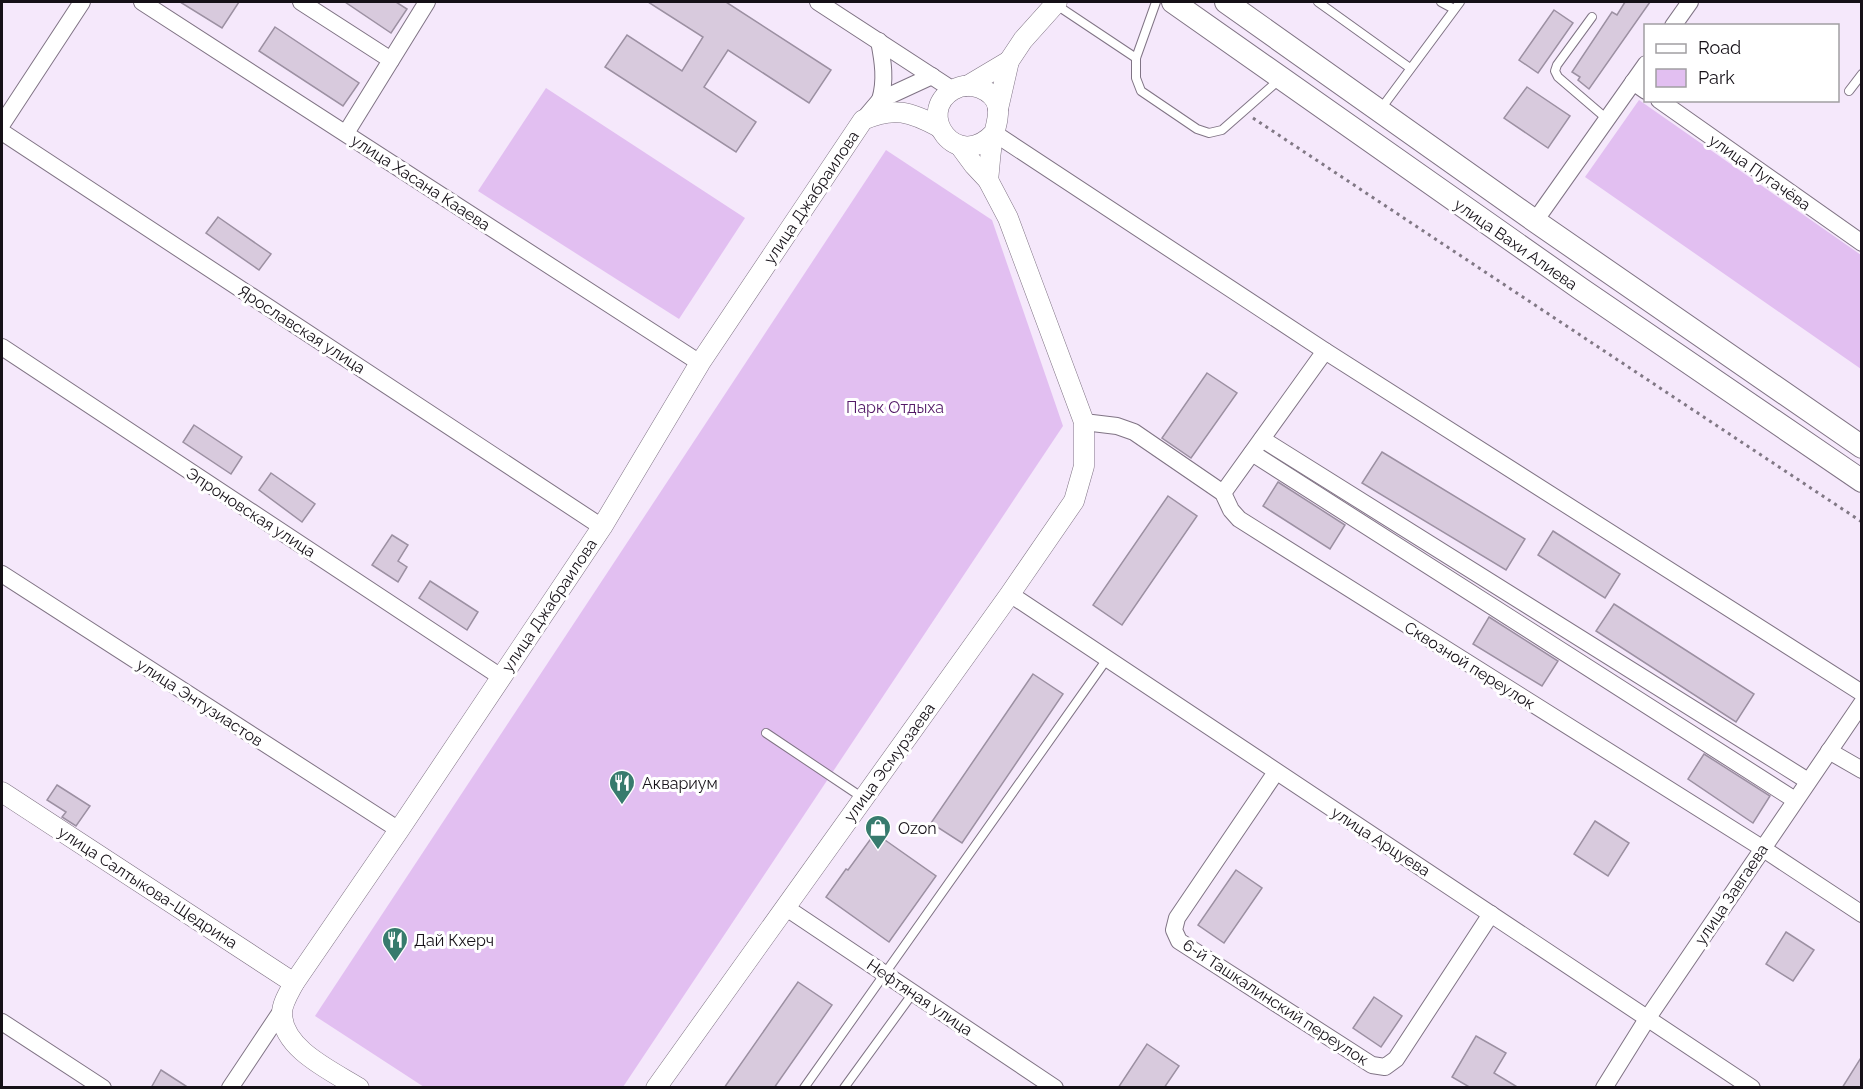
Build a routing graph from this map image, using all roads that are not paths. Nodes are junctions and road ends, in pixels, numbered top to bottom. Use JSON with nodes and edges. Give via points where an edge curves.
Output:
{"nodes":[{"id":1,"x":82,"y":2,"type":"edge"},
{"id":2,"x":142,"y":2,"type":"edge"},
{"id":3,"x":301,"y":2,"type":"edge"},
{"id":4,"x":427,"y":2,"type":"edge"},
{"id":5,"x":818,"y":2,"type":"edge"},
{"id":6,"x":1056,"y":2,"type":"edge"},
{"id":7,"x":1156,"y":2,"type":"edge"},
{"id":8,"x":1173,"y":2,"type":"edge"},
{"id":9,"x":1226,"y":2,"type":"edge"},
{"id":10,"x":1318,"y":2,"type":"edge"},
{"id":11,"x":1442,"y":2,"type":"edge"},
{"id":12,"x":1690,"y":2,"type":"edge"},
{"id":13,"x":1457,"y":5,"type":"edge"},
{"id":14,"x":1592,"y":17,"type":"dead end"},
{"id":15,"x":1674,"y":24,"type":"edge"},
{"id":16,"x":879,"y":41,"type":"junction"},
{"id":17,"x":1136,"y":58,"type":"junction"},
{"id":18,"x":391,"y":60,"type":"junction"},
{"id":19,"x":1009,"y":61,"type":"junction"},
{"id":20,"x":1410,"y":68,"type":"junction"},
{"id":21,"x":1644,"y":70,"type":"edge"},
{"id":22,"x":1862,"y":74,"type":"edge"},
{"id":23,"x":932,"y":76,"type":"junction"},
{"id":24,"x":1280,"y":79,"type":"junction"},
{"id":25,"x":1639,"y":86,"type":"edge"},
{"id":26,"x":960,"y":88,"type":"junction"},
{"id":27,"x":1849,"y":91,"type":"dead end"},
{"id":28,"x":880,"y":100,"type":"junction"},
{"id":29,"x":1662,"y":102,"type":"edge"},
{"id":30,"x":998,"y":109,"type":"junction"},
{"id":31,"x":1380,"y":111,"type":"junction"},
{"id":32,"x":1607,"y":119,"type":"junction"},
{"id":33,"x":863,"y":120,"type":"junction"},
{"id":34,"x":2,"y":124,"type":"edge"},
{"id":35,"x":939,"y":127,"type":"junction"},
{"id":36,"x":2,"y":132,"type":"edge"},
{"id":37,"x":346,"y":133,"type":"junction"},
{"id":38,"x":994,"y":133,"type":"junction"},
{"id":39,"x":960,"y":146,"type":"junction"},
{"id":40,"x":988,"y":180,"type":"junction"},
{"id":41,"x":1535,"y":220,"type":"junction"},
{"id":42,"x":1862,"y":243,"type":"edge"},
{"id":43,"x":2,"y":347,"type":"edge"},
{"id":44,"x":1325,"y":351,"type":"junction"},
{"id":45,"x":700,"y":363,"type":"junction"},
{"id":46,"x":1084,"y":422,"type":"junction"},
{"id":47,"x":1262,"y":439,"type":"junction"},
{"id":48,"x":1862,"y":447,"type":"edge"},
{"id":49,"x":1252,"y":453,"type":"junction"},
{"id":50,"x":1862,"y":481,"type":"edge"},
{"id":51,"x":1223,"y":493,"type":"junction"},
{"id":52,"x":602,"y":527,"type":"junction"},
{"id":53,"x":2,"y":574,"type":"edge"},
{"id":54,"x":1010,"y":594,"type":"junction"},
{"id":55,"x":1107,"y":659,"type":"junction"},
{"id":56,"x":501,"y":677,"type":"junction"},
{"id":57,"x":1862,"y":693,"type":"edge"},
{"id":58,"x":1862,"y":703,"type":"edge"},
{"id":59,"x":766,"y":733,"type":"dead end"},
{"id":60,"x":1828,"y":751,"type":"junction"},
{"id":61,"x":1862,"y":770,"type":"edge"},
{"id":62,"x":1276,"y":772,"type":"junction"},
{"id":63,"x":1808,"y":782,"type":"junction"},
{"id":64,"x":2,"y":792,"type":"edge"},
{"id":65,"x":863,"y":798,"type":"junction"},
{"id":66,"x":1796,"y":800,"type":"junction"},
{"id":67,"x":399,"y":830,"type":"junction"},
{"id":68,"x":1762,"y":848,"type":"junction"},
{"id":69,"x":785,"y":907,"type":"junction"},
{"id":70,"x":1491,"y":914,"type":"junction"},
{"id":71,"x":1862,"y":914,"type":"edge"},
{"id":72,"x":885,"y":974,"type":"junction"},
{"id":73,"x":294,"y":983,"type":"junction"},
{"id":74,"x":913,"y":993,"type":"junction"},
{"id":75,"x":282,"y":1010,"type":"junction"},
{"id":76,"x":1647,"y":1019,"type":"junction"},
{"id":77,"x":2,"y":1022,"type":"edge"},
{"id":78,"x":103,"y":1088,"type":"edge"},
{"id":79,"x":230,"y":1088,"type":"edge"},
{"id":80,"x":358,"y":1088,"type":"edge"},
{"id":81,"x":656,"y":1088,"type":"edge"},
{"id":82,"x":804,"y":1088,"type":"edge"},
{"id":83,"x":844,"y":1088,"type":"edge"},
{"id":84,"x":1055,"y":1088,"type":"edge"},
{"id":85,"x":1604,"y":1088,"type":"edge"},
{"id":86,"x":1752,"y":1088,"type":"edge"}],
"edges":[{"from":1,"to":34,"type":"street"},
{"from":2,"to":37,"type":"street","name":"улица Хасана Кааева"},
{"from":3,"to":18,"type":"street"},
{"from":4,"to":18,"type":"street"},
{"from":5,"to":16,"type":"street"},
{"from":6,"to":17,"type":"lane"},
{"from":6,"to":19,"type":"street"},
{"from":7,"to":17,"type":"lane"},
{"from":8,"to":24,"type":"main road","name":"улица Вахи Алиева"},
{"from":9,"to":31,"type":"main road","name":"улица Вахи Алиева"},
{"from":10,"to":20,"type":"lane"},
{"from":11,"to":13,"type":"lane"},
{"from":12,"to":15,"type":"street"},
{"from":13,"to":20,"type":"lane"},
{"from":14,"to":32,"type":"lane","via":[[1555,71]]},
{"from":16,"to":23,"type":"street"},
{"from":16,"to":28,"type":"street","via":[[884,65]]},
{"from":17,"to":24,"type":"lane","via":[[1141,91],[1209,133],[1222,130]]},
{"from":18,"to":37,"type":"street"},
{"from":19,"to":26,"type":"street"},
{"from":19,"to":30,"type":"street"},
{"from":20,"to":31,"type":"lane"},
{"from":21,"to":25,"type":"street"},
{"from":22,"to":27,"type":"lane"},
{"from":23,"to":26,"type":"street"},
{"from":23,"to":28,"type":"street","name":"улица Джабраилова"},
{"from":24,"to":50,"type":"main road","name":"улица Вахи Алиева"},
{"from":25,"to":32,"type":"street"},
{"from":26,"to":30,"type":"street","via":[[977,87],[985,91]]},
{"from":26,"to":35,"type":"street","via":[[943,99]]},
{"from":28,"to":33,"type":"street","name":"улица Джабраилова"},
{"from":29,"to":42,"type":"street","name":"улица Пугачёва"},
{"from":30,"to":38,"type":"street"},
{"from":31,"to":41,"type":"main road","name":"улица Вахи Алиева"},
{"from":32,"to":41,"type":"street"},
{"from":33,"to":35,"type":"street","name":"улица Джабраилова","via":[[876,114],[911,113]]},
{"from":33,"to":45,"type":"street","name":"улица Джабраилова"},
{"from":35,"to":39,"type":"street","via":[[951,142]]},
{"from":36,"to":52,"type":"street","name":"Ярославская улица"},
{"from":37,"to":45,"type":"street","name":"улица Хасана Кааева"},
{"from":38,"to":39,"type":"street","via":[[979,145]]},
{"from":38,"to":40,"type":"street"},
{"from":38,"to":44,"type":"street"},
{"from":39,"to":40,"type":"street"},
{"from":40,"to":46,"type":"street","via":[[1008,218]]},
{"from":41,"to":48,"type":"main road","name":"улица Вахи Алиева"},
{"from":43,"to":56,"type":"street","name":"Эпроновская улица"},
{"from":44,"to":47,"type":"street"},
{"from":44,"to":57,"type":"street"},
{"from":45,"to":52,"type":"street","name":"улица Джабраилова"},
{"from":46,"to":51,"type":"street","name":"Сквозной переулок","via":[[1134,432]]},
{"from":46,"to":54,"type":"street","name":"улица Эсмурзаева","via":[[1084,466],[1074,501]]},
{"from":47,"to":49,"type":"street"},
{"from":47,"to":63,"type":"street"},
{"from":49,"to":51,"type":"street"},
{"from":49,"to":66,"type":"street"},
{"from":51,"to":68,"type":"street","name":"Сквозной переулок","via":[[1239,519]]},
{"from":52,"to":56,"type":"street","name":"улица Джабраилова"},
{"from":53,"to":67,"type":"street","name":"улица Энтузиастов"},
{"from":54,"to":55,"type":"street","name":"улица Арцуева"},
{"from":54,"to":65,"type":"street","name":"улица Эсмурзаева"},
{"from":55,"to":62,"type":"street","name":"улица Арцуева"},
{"from":55,"to":72,"type":"lane"},
{"from":56,"to":67,"type":"street","name":"улица Джабраилова"},
{"from":58,"to":60,"type":"street","name":"улица Завгаева"},
{"from":59,"to":65,"type":"lane"},
{"from":60,"to":61,"type":"street"},
{"from":60,"to":63,"type":"street","name":"улица Завгаева"},
{"from":62,"to":70,"type":"street","name":"улица Арцуева"},
{"from":62,"to":70,"type":"street","name":"6-й Ташкалинский переулок","via":[[1177,918],[1174,930],[1179,941],[1372,1065],[1385,1067],[1396,1059]]},
{"from":63,"to":66,"type":"street","name":"улица Завгаева"},
{"from":64,"to":73,"type":"street","name":"улица Салтыкова-Щедрина"},
{"from":65,"to":69,"type":"street","name":"улица Эсмурзаева"},
{"from":66,"to":68,"type":"street","name":"улица Завгаева"},
{"from":67,"to":73,"type":"street","name":"улица Джабраилова"},
{"from":68,"to":71,"type":"street","name":"Сквозной переулок"},
{"from":68,"to":76,"type":"street","name":"улица Завгаева"},
{"from":69,"to":72,"type":"street","name":"Нефтяная улица"},
{"from":69,"to":81,"type":"street","name":"улица Эсмурзаева"},
{"from":70,"to":76,"type":"street","name":"улица Арцуева"},
{"from":72,"to":74,"type":"street","name":"Нефтяная улица"},
{"from":72,"to":82,"type":"lane"},
{"from":73,"to":75,"type":"street","name":"улица Джабраилова"},
{"from":74,"to":83,"type":"lane"},
{"from":74,"to":84,"type":"street","name":"Нефтяная улица"},
{"from":75,"to":79,"type":"street","name":"улица Джабраилова"},
{"from":75,"to":80,"type":"street","via":[[283,1025],[292,1041]]},
{"from":76,"to":85,"type":"street","name":"улица Завгаева"},
{"from":76,"to":86,"type":"street","name":"улица Арцуева"},
{"from":77,"to":78,"type":"street"}]}
